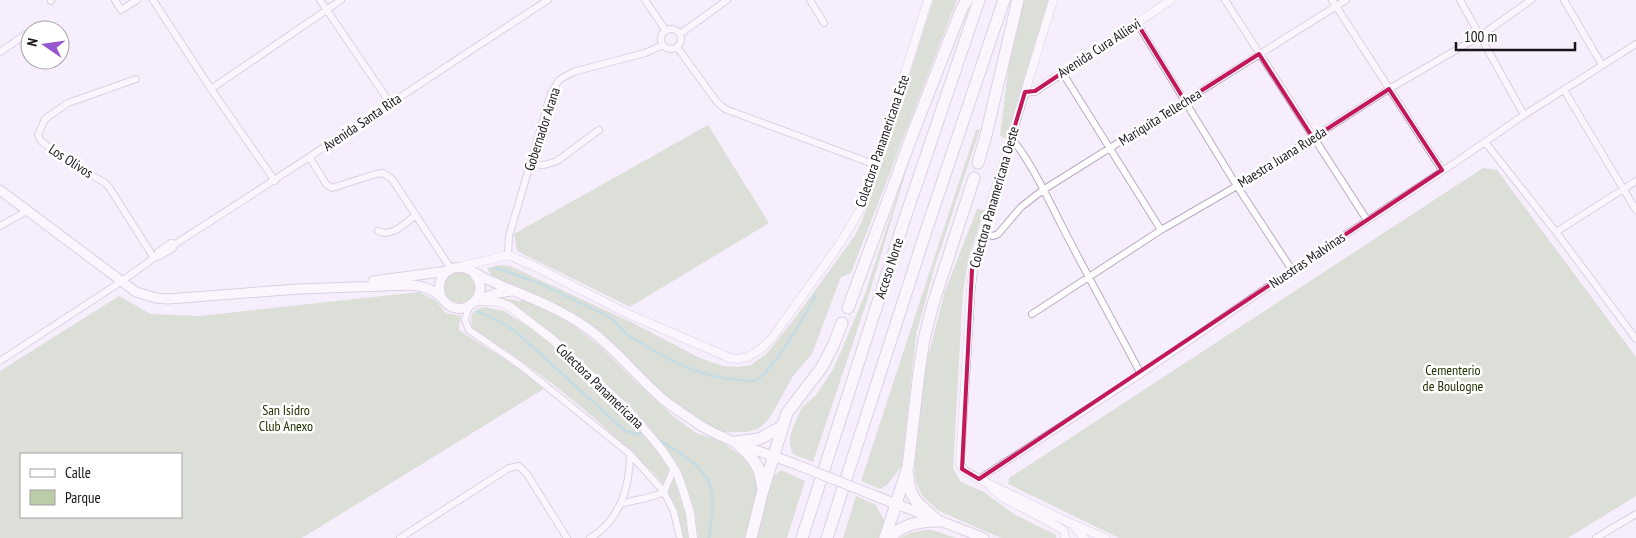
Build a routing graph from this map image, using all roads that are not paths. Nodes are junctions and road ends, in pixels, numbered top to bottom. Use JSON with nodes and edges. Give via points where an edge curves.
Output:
{"nodes":[{"id":1,"x":115,"y":0,"type":"edge"},
{"id":2,"x":137,"y":0,"type":"edge"},
{"id":3,"x":153,"y":0,"type":"edge"},
{"id":4,"x":320,"y":0,"type":"edge"},
{"id":5,"x":341,"y":0,"type":"edge"},
{"id":6,"x":548,"y":0,"type":"edge"},
{"id":7,"x":646,"y":0,"type":"edge"},
{"id":8,"x":728,"y":0,"type":"edge"},
{"id":9,"x":810,"y":0,"type":"edge"},
{"id":10,"x":928,"y":0,"type":"edge"},
{"id":11,"x":967,"y":0,"type":"edge"},
{"id":12,"x":980,"y":0,"type":"edge"},
{"id":13,"x":1004,"y":0,"type":"edge"},
{"id":14,"x":1018,"y":0,"type":"edge"},
{"id":15,"x":1053,"y":0,"type":"edge"},
{"id":16,"x":1171,"y":0,"type":"edge"},
{"id":17,"x":1225,"y":0,"type":"edge"},
{"id":18,"x":1346,"y":0,"type":"edge"},
{"id":19,"x":1460,"y":0,"type":"edge"},
{"id":20,"x":1531,"y":0,"type":"edge"},
{"id":21,"x":1564,"y":0,"type":"edge"},
{"id":22,"x":1334,"y":3,"type":"edge"},
{"id":23,"x":326,"y":10,"type":"junction"},
{"id":24,"x":824,"y":23,"type":"dead end"},
{"id":25,"x":1137,"y":23,"type":"junction"},
{"id":26,"x":666,"y":30,"type":"junction"},
{"id":27,"x":680,"y":34,"type":"junction"},
{"id":28,"x":1480,"y":36,"type":"junction"},
{"id":29,"x":20,"y":38,"type":"edge"},
{"id":30,"x":1636,"y":44,"type":"edge"},
{"id":31,"x":664,"y":45,"type":"junction"},
{"id":32,"x":677,"y":47,"type":"junction"},
{"id":33,"x":0,"y":52,"type":"edge"},
{"id":34,"x":1259,"y":54,"type":"junction"},
{"id":35,"x":1602,"y":65,"type":"junction"},
{"id":36,"x":1062,"y":72,"type":"junction"},
{"id":37,"x":136,"y":79,"type":"dead end"},
{"id":38,"x":211,"y":88,"type":"junction"},
{"id":39,"x":1389,"y":89,"type":"junction"},
{"id":40,"x":1564,"y":90,"type":"junction"},
{"id":41,"x":1025,"y":92,"type":"junction"},
{"id":42,"x":1185,"y":101,"type":"junction"},
{"id":43,"x":390,"y":103,"type":"junction"},
{"id":44,"x":1524,"y":115,"type":"junction"},
{"id":45,"x":599,"y":130,"type":"dead end"},
{"id":46,"x":1012,"y":138,"type":"junction"},
{"id":47,"x":1313,"y":138,"type":"junction"},
{"id":48,"x":1485,"y":142,"type":"junction"},
{"id":49,"x":1111,"y":148,"type":"junction"},
{"id":50,"x":310,"y":158,"type":"junction"},
{"id":51,"x":978,"y":163,"type":"dead end"},
{"id":52,"x":530,"y":164,"type":"junction"},
{"id":53,"x":876,"y":166,"type":"junction"},
{"id":54,"x":1442,"y":170,"type":"junction"},
{"id":55,"x":974,"y":178,"type":"dead end"},
{"id":56,"x":275,"y":180,"type":"junction"},
{"id":57,"x":1636,"y":181,"type":"edge"},
{"id":58,"x":1237,"y":186,"type":"junction"},
{"id":59,"x":1623,"y":189,"type":"junction"},
{"id":60,"x":0,"y":190,"type":"edge"},
{"id":61,"x":1043,"y":190,"type":"junction"},
{"id":62,"x":1636,"y":210,"type":"edge"},
{"id":63,"x":27,"y":211,"type":"junction"},
{"id":64,"x":416,"y":215,"type":"junction"},
{"id":65,"x":1366,"y":220,"type":"junction"},
{"id":66,"x":0,"y":226,"type":"edge"},
{"id":67,"x":1161,"y":230,"type":"junction"},
{"id":68,"x":378,"y":231,"type":"dead end"},
{"id":69,"x":1556,"y":232,"type":"junction"},
{"id":70,"x":981,"y":234,"type":"junction"},
{"id":71,"x":508,"y":255,"type":"junction"},
{"id":72,"x":155,"y":257,"type":"junction"},
{"id":73,"x":451,"y":269,"type":"junction"},
{"id":74,"x":1292,"y":270,"type":"junction"},
{"id":75,"x":473,"y":272,"type":"junction"},
{"id":76,"x":1088,"y":278,"type":"junction"},
{"id":77,"x":122,"y":281,"type":"junction"},
{"id":78,"x":298,"y":289,"type":"junction"},
{"id":79,"x":513,"y":291,"type":"junction"},
{"id":80,"x":441,"y":297,"type":"junction"},
{"id":81,"x":474,"y":303,"type":"junction"},
{"id":82,"x":848,"y":308,"type":"dead end"},
{"id":83,"x":1032,"y":314,"type":"dead end"},
{"id":84,"x":842,"y":323,"type":"dead end"},
{"id":85,"x":1636,"y":324,"type":"edge"},
{"id":86,"x":1628,"y":329,"type":"junction"},
{"id":87,"x":1636,"y":339,"type":"edge"},
{"id":88,"x":0,"y":361,"type":"edge"},
{"id":89,"x":1141,"y":374,"type":"junction"},
{"id":90,"x":782,"y":427,"type":"junction"},
{"id":91,"x":736,"y":442,"type":"junction"},
{"id":92,"x":630,"y":454,"type":"junction"},
{"id":93,"x":773,"y":456,"type":"junction"},
{"id":94,"x":908,"y":467,"type":"junction"},
{"id":95,"x":674,"y":468,"type":"junction"},
{"id":96,"x":979,"y":479,"type":"junction"},
{"id":97,"x":763,"y":490,"type":"junction"},
{"id":98,"x":664,"y":492,"type":"junction"},
{"id":99,"x":620,"y":504,"type":"junction"},
{"id":100,"x":896,"y":505,"type":"junction"},
{"id":101,"x":1636,"y":514,"type":"edge"},
{"id":102,"x":938,"y":521,"type":"junction"},
{"id":103,"x":1070,"y":523,"type":"junction"},
{"id":104,"x":400,"y":538,"type":"edge"},
{"id":105,"x":567,"y":538,"type":"edge"},
{"id":106,"x":590,"y":538,"type":"edge"},
{"id":107,"x":680,"y":538,"type":"edge"},
{"id":108,"x":693,"y":538,"type":"edge"},
{"id":109,"x":751,"y":538,"type":"edge"},
{"id":110,"x":802,"y":538,"type":"edge"},
{"id":111,"x":827,"y":538,"type":"edge"},
{"id":112,"x":885,"y":538,"type":"edge"},
{"id":113,"x":889,"y":538,"type":"edge"},
{"id":114,"x":984,"y":538,"type":"edge"},
{"id":115,"x":1065,"y":538,"type":"edge"},
{"id":116,"x":1084,"y":538,"type":"edge"},
{"id":117,"x":1105,"y":538,"type":"edge"},
{"id":118,"x":1596,"y":538,"type":"edge"}],
"edges":[{"from":1,"to":2,"type":"street","via":[[121,10]]},
{"from":3,"to":38,"type":"street"},
{"from":4,"to":23,"type":"street"},
{"from":5,"to":23,"type":"street"},
{"from":6,"to":43,"type":"street","name":"Avenida Santa Rita"},
{"from":7,"to":26,"type":"street"},
{"from":8,"to":27,"type":"street"},
{"from":9,"to":24,"type":"street"},
{"from":10,"to":53,"type":"street","name":"Colectora Panamericana Este"},
{"from":11,"to":82,"type":"highway"},
{"from":12,"to":110,"type":"highway","name":"Acceso Norte","via":[[904,221]]},
{"from":13,"to":111,"type":"highway","name":"Acceso Norte"},
{"from":14,"to":51,"type":"highway"},
{"from":15,"to":41,"type":"street","name":"Colectora Panamericana Oeste"},
{"from":16,"to":25,"type":"street","name":"Avenida Cura Allievi"},
{"from":17,"to":34,"type":"street"},
{"from":18,"to":22,"type":"street","name":"Mariquita Tellechea"},
{"from":19,"to":28,"type":"street"},
{"from":20,"to":28,"type":"street","name":"Maestra Juana Rueda"},
{"from":21,"to":35,"type":"street"},
{"from":22,"to":34,"type":"street","name":"Mariquita Tellechea"},
{"from":22,"to":39,"type":"street"},
{"from":23,"to":38,"type":"street"},
{"from":23,"to":43,"type":"street"},
{"from":25,"to":36,"type":"street","name":"Avenida Cura Allievi"},
{"from":25,"to":42,"type":"street"},
{"from":26,"to":27,"type":"street"},
{"from":26,"to":31,"type":"street","via":[[661,39]]},
{"from":27,"to":32,"type":"street","via":[[681,42]]},
{"from":28,"to":39,"type":"street","name":"Maestra Juana Rueda"},
{"from":28,"to":44,"type":"street"},
{"from":29,"to":33,"type":"street"},
{"from":30,"to":35,"type":"street","name":"Nuestras Malvinas"},
{"from":31,"to":32,"type":"street","via":[[669,49]]},
{"from":31,"to":52,"type":"street","name":"Gobernador Arana","via":[[573,72],[559,80],[551,93]]},
{"from":32,"to":53,"type":"street","via":[[725,109]]},
{"from":34,"to":42,"type":"street","name":"Mariquita Tellechea"},
{"from":34,"to":47,"type":"street"},
{"from":35,"to":40,"type":"street","name":"Nuestras Malvinas"},
{"from":36,"to":41,"type":"street","name":"Avenida Cura Allievi","via":[[1035,91]]},
{"from":36,"to":49,"type":"street"},
{"from":37,"to":72,"type":"street","name":"Los Olivos","via":[[68,102],[45,119],[38,134],[41,141],[74,166],[110,187]]},
{"from":38,"to":56,"type":"street"},
{"from":39,"to":47,"type":"street","name":"Maestra Juana Rueda"},
{"from":39,"to":54,"type":"street"},
{"from":40,"to":44,"type":"street","name":"Nuestras Malvinas"},
{"from":40,"to":59,"type":"street"},
{"from":41,"to":46,"type":"street","name":"Colectora Panamericana Oeste"},
{"from":42,"to":49,"type":"street","name":"Mariquita Tellechea"},
{"from":42,"to":58,"type":"street"},
{"from":43,"to":50,"type":"street","name":"Avenida Santa Rita"},
{"from":44,"to":48,"type":"street","name":"Nuestras Malvinas"},
{"from":45,"to":52,"type":"street","via":[[557,162]]},
{"from":46,"to":61,"type":"street"},
{"from":46,"to":70,"type":"street","name":"Colectora Panamericana Oeste"},
{"from":47,"to":58,"type":"street","name":"Maestra Juana Rueda"},
{"from":47,"to":65,"type":"street"},
{"from":48,"to":54,"type":"street","name":"Nuestras Malvinas"},
{"from":48,"to":69,"type":"street"},
{"from":49,"to":61,"type":"street","name":"Mariquita Tellechea"},
{"from":49,"to":67,"type":"street"},
{"from":50,"to":56,"type":"street","name":"Avenida Santa Rita"},
{"from":50,"to":64,"type":"street","via":[[332,188],[383,173],[392,179]]},
{"from":52,"to":71,"type":"street","name":"Gobernador Arana","via":[[509,236]]},
{"from":53,"to":71,"type":"street","name":"Colectora Panamericana Este","via":[[859,212],[839,245],[762,348],[748,357],[730,358],[709,350]]},
{"from":54,"to":65,"type":"street","name":"Nuestras Malvinas"},
{"from":55,"to":94,"type":"highway","via":[[924,339]]},
{"from":56,"to":72,"type":"street","name":"Avenida Santa Rita"},
{"from":57,"to":59,"type":"street"},
{"from":58,"to":67,"type":"street","name":"Maestra Juana Rueda"},
{"from":58,"to":74,"type":"street"},
{"from":59,"to":62,"type":"street"},
{"from":59,"to":69,"type":"street"},
{"from":60,"to":63,"type":"main road"},
{"from":61,"to":70,"type":"street","name":"Mariquita Tellechea","via":[[1021,207],[998,234]]},
{"from":61,"to":76,"type":"street"},
{"from":63,"to":66,"type":"street"},
{"from":63,"to":77,"type":"main road"},
{"from":64,"to":68,"type":"street","via":[[391,233]]},
{"from":64,"to":73,"type":"street"},
{"from":65,"to":74,"type":"street","name":"Nuestras Malvinas"},
{"from":67,"to":76,"type":"street","name":"Maestra Juana Rueda"},
{"from":69,"to":86,"type":"street"},
{"from":70,"to":96,"type":"street","name":"Colectora Panamericana Oeste","via":[[970,288],[960,464]]},
{"from":71,"to":73,"type":"street"},
{"from":72,"to":77,"type":"street","name":"Avenida Santa Rita"},
{"from":73,"to":75,"type":"main road","via":[[461,267]]},
{"from":73,"to":78,"type":"main road"},
{"from":73,"to":80,"type":"main road","via":[[441,278]]},
{"from":74,"to":89,"type":"street","name":"Nuestras Malvinas"},
{"from":75,"to":79,"type":"main road"},
{"from":75,"to":81,"type":"main road","via":[[480,284]]},
{"from":76,"to":83,"type":"street","name":"Maestra Juana Rueda"},
{"from":76,"to":89,"type":"street"},
{"from":77,"to":78,"type":"main road","via":[[136,292],[168,299]]},
{"from":77,"to":88,"type":"street","name":"Avenida Santa Rita"},
{"from":78,"to":80,"type":"main road","via":[[413,285],[422,286]]},
{"from":79,"to":81,"type":"main road","via":[[502,291]]},
{"from":79,"to":91,"type":"main road","via":[[548,304],[580,323],[608,345],[664,400],[704,428]]},
{"from":80,"to":81,"type":"main road","via":[[456,308]]},
{"from":81,"to":92,"type":"street","via":[[464,320],[469,330],[520,365]]},
{"from":81,"to":95,"type":"street","name":"Colectora Panamericana","via":[[502,303],[552,339],[630,412]]},
{"from":84,"to":90,"type":"highway","via":[[822,367],[791,405]]},
{"from":85,"to":86,"type":"street"},
{"from":86,"to":87,"type":"street"},
{"from":89,"to":96,"type":"street","name":"Nuestras Malvinas"},
{"from":90,"to":91,"type":"highway","via":[[759,438]]},
{"from":90,"to":93,"type":"highway"},
{"from":91,"to":93,"type":"main road"},
{"from":91,"to":97,"type":"highway","via":[[758,465]]},
{"from":92,"to":98,"type":"street"},
{"from":92,"to":99,"type":"street","via":[[628,483]]},
{"from":93,"to":97,"type":"highway"},
{"from":93,"to":100,"type":"main road","bridge":true},
{"from":94,"to":100,"type":"highway"},
{"from":94,"to":102,"type":"highway","via":[[908,485],[912,495]]},
{"from":95,"to":98,"type":"street"},
{"from":95,"to":108,"type":"street","name":"Colectora Panamericana","via":[[690,513]]},
{"from":96,"to":103,"type":"street"},
{"from":96,"to":115,"type":"street","via":[[1004,498],[1057,526]]},
{"from":97,"to":109,"type":"highway"},
{"from":98,"to":99,"type":"street"},
{"from":98,"to":107,"type":"street","via":[[674,512]]},
{"from":99,"to":106,"type":"street","via":[[605,528]]},
{"from":100,"to":102,"type":"main road"},
{"from":100,"to":112,"type":"highway"},
{"from":101,"to":118,"type":"street"},
{"from":102,"to":113,"type":"highway","via":[[908,525]]},
{"from":102,"to":114,"type":"main road"},
{"from":103,"to":116,"type":"street"},
{"from":103,"to":117,"type":"street"},
{"from":104,"to":105,"type":"street","via":[[509,468],[519,466]]}]}
